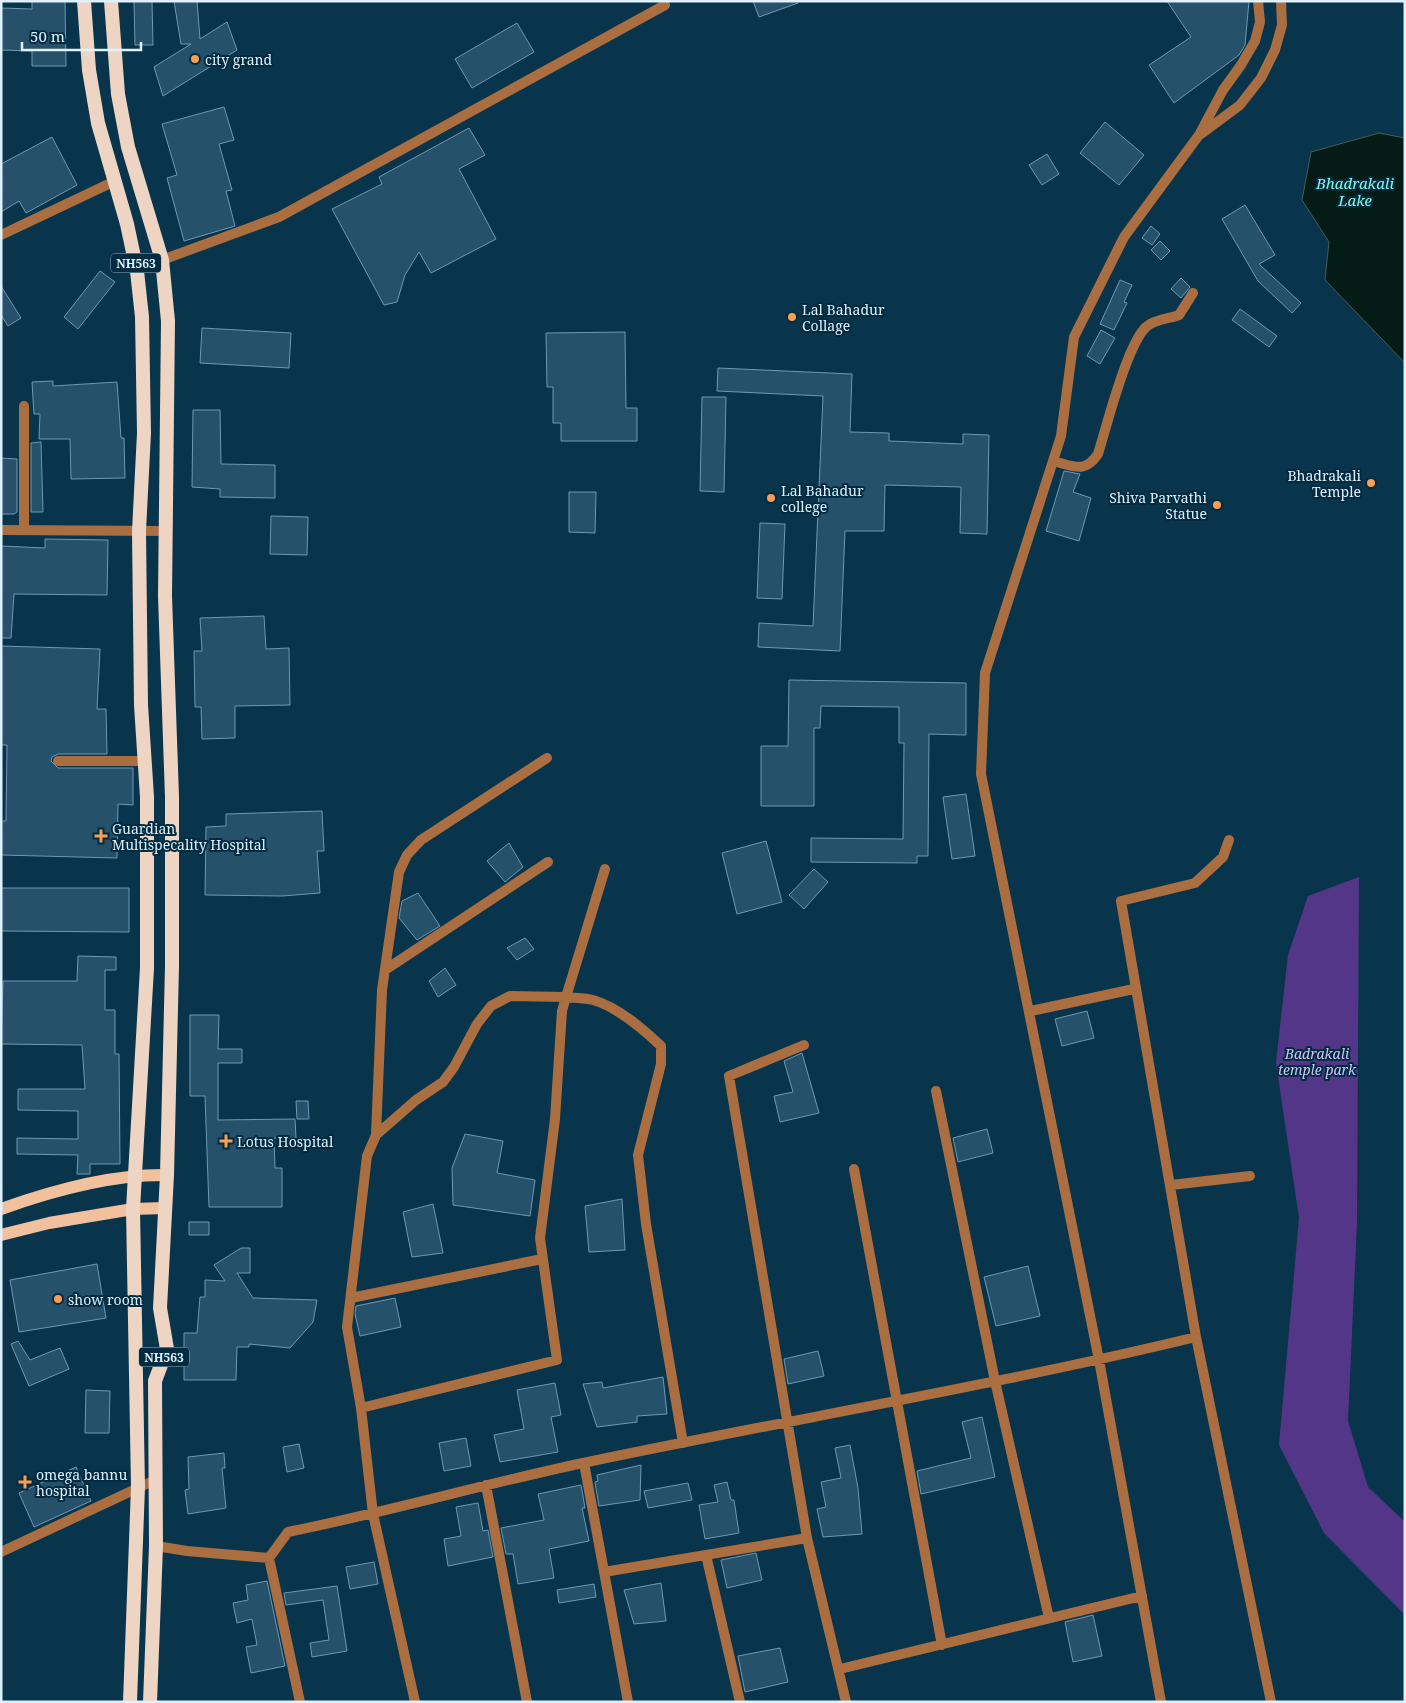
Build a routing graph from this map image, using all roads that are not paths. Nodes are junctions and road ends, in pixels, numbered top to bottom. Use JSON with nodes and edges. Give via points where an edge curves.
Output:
{"nodes":[{"id":1,"x":84,"y":1,"type":"edge"},
{"id":2,"x":111,"y":1,"type":"edge"},
{"id":3,"x":1258,"y":1,"type":"edge"},
{"id":4,"x":1281,"y":1,"type":"edge"},
{"id":5,"x":665,"y":5,"type":"dead end"},
{"id":6,"x":1198,"y":135,"type":"junction"},
{"id":7,"x":115,"y":181,"type":"junction"},
{"id":8,"x":1,"y":235,"type":"edge"},
{"id":9,"x":162,"y":260,"type":"junction"},
{"id":10,"x":1193,"y":293,"type":"dead end"},
{"id":11,"x":24,"y":406,"type":"dead end"},
{"id":12,"x":1053,"y":461,"type":"junction"},
{"id":13,"x":1,"y":530,"type":"edge"},
{"id":14,"x":24,"y":530,"type":"junction"},
{"id":15,"x":139,"y":531,"type":"junction"},
{"id":16,"x":166,"y":531,"type":"junction"},
{"id":17,"x":547,"y":758,"type":"dead end"},
{"id":18,"x":58,"y":761,"type":"dead end"},
{"id":19,"x":143,"y":761,"type":"junction"},
{"id":20,"x":1229,"y":840,"type":"dead end"},
{"id":21,"x":548,"y":862,"type":"dead end"},
{"id":22,"x":605,"y":869,"type":"dead end"},
{"id":23,"x":385,"y":970,"type":"junction"},
{"id":24,"x":1134,"y":989,"type":"junction"},
{"id":25,"x":566,"y":997,"type":"junction"},
{"id":26,"x":1031,"y":1011,"type":"junction"},
{"id":27,"x":804,"y":1046,"type":"dead end"},
{"id":28,"x":936,"y":1091,"type":"dead end"},
{"id":29,"x":376,"y":1135,"type":"junction"},
{"id":30,"x":854,"y":1169,"type":"dead end"},
{"id":31,"x":167,"y":1175,"type":"junction"},
{"id":32,"x":134,"y":1176,"type":"junction"},
{"id":33,"x":1250,"y":1176,"type":"dead end"},
{"id":34,"x":1171,"y":1185,"type":"junction"},
{"id":35,"x":165,"y":1208,"type":"junction"},
{"id":36,"x":1,"y":1209,"type":"edge"},
{"id":37,"x":133,"y":1209,"type":"junction"},
{"id":38,"x":1,"y":1235,"type":"edge"},
{"id":39,"x":542,"y":1259,"type":"junction"},
{"id":40,"x":351,"y":1298,"type":"junction"},
{"id":41,"x":1196,"y":1337,"type":"junction"},
{"id":42,"x":1099,"y":1360,"type":"junction"},
{"id":43,"x":996,"y":1381,"type":"junction"},
{"id":44,"x":896,"y":1401,"type":"junction"},
{"id":45,"x":361,"y":1408,"type":"junction"},
{"id":46,"x":788,"y":1423,"type":"junction"},
{"id":47,"x":683,"y":1444,"type":"junction"},
{"id":48,"x":584,"y":1463,"type":"junction"},
{"id":49,"x":156,"y":1480,"type":"junction"},
{"id":50,"x":486,"y":1485,"type":"junction"},
{"id":51,"x":138,"y":1487,"type":"junction"},
{"id":52,"x":373,"y":1514,"type":"junction"},
{"id":53,"x":807,"y":1538,"type":"junction"},
{"id":54,"x":156,"y":1546,"type":"junction"},
{"id":55,"x":1,"y":1552,"type":"edge"},
{"id":56,"x":706,"y":1555,"type":"junction"},
{"id":57,"x":269,"y":1558,"type":"junction"},
{"id":58,"x":604,"y":1572,"type":"junction"},
{"id":59,"x":1142,"y":1596,"type":"junction"},
{"id":60,"x":1049,"y":1618,"type":"junction"},
{"id":61,"x":942,"y":1645,"type":"junction"},
{"id":62,"x":840,"y":1669,"type":"junction"},
{"id":63,"x":1160,"y":1701,"type":"edge"},
{"id":64,"x":130,"y":1702,"type":"edge"},
{"id":65,"x":150,"y":1702,"type":"edge"},
{"id":66,"x":300,"y":1702,"type":"edge"},
{"id":67,"x":415,"y":1702,"type":"edge"},
{"id":68,"x":527,"y":1702,"type":"edge"},
{"id":69,"x":628,"y":1702,"type":"edge"},
{"id":70,"x":740,"y":1702,"type":"edge"},
{"id":71,"x":846,"y":1702,"type":"edge"},
{"id":72,"x":1271,"y":1702,"type":"edge"}],
"edges":[{"from":1,"to":7,"type":"highway","number":"NH563","via":[[89,70],[98,123]]},
{"from":2,"to":9,"type":"highway","number":"NH563","via":[[118,94],[128,147]]},
{"from":3,"to":6,"type":"street","via":[[1260,22],[1255,41]]},
{"from":4,"to":6,"type":"street","via":[[1282,25],[1276,50],[1261,78],[1240,105]]},
{"from":5,"to":9,"type":"street","via":[[279,217]]},
{"from":6,"to":12,"type":"street","via":[[1124,237],[1074,337],[1061,436]]},
{"from":7,"to":8,"type":"street"},
{"from":7,"to":15,"type":"highway","number":"NH563","via":[[137,271],[142,317],[144,433]]},
{"from":9,"to":16,"type":"highway","number":"NH563","via":[[168,321]]},
{"from":10,"to":12,"type":"street","via":[[1179,315],[1153,322],[1138,338],[1093,462],[1081,468]]},
{"from":11,"to":14,"type":"street"},
{"from":12,"to":26,"type":"street","via":[[985,673],[981,774]]},
{"from":13,"to":14,"type":"street"},
{"from":14,"to":15,"type":"street"},
{"from":15,"to":16,"type":"street"},
{"from":15,"to":19,"type":"highway","number":"NH563"},
{"from":16,"to":31,"type":"highway","number":"NH563","via":[[172,796],[172,992]]},
{"from":17,"to":23,"type":"street","via":[[421,840],[407,855],[399,872]]},
{"from":18,"to":19,"type":"street"},
{"from":19,"to":32,"type":"highway","number":"NH563","via":[[147,798],[146,968]]},
{"from":20,"to":24,"type":"street","via":[[1223,857],[1195,883],[1121,901]]},
{"from":21,"to":23,"type":"street"},
{"from":22,"to":25,"type":"street"},
{"from":23,"to":29,"type":"street"},
{"from":24,"to":26,"type":"street"},
{"from":24,"to":34,"type":"street"},
{"from":25,"to":29,"type":"street","via":[[510,996],[490,1006],[443,1082],[416,1100]]},
{"from":25,"to":39,"type":"street","via":[[540,1238]]},
{"from":25,"to":47,"type":"street","via":[[594,1000],[616,1011],[661,1046],[661,1064],[638,1155],[646,1224]]},
{"from":26,"to":42,"type":"street"},
{"from":27,"to":46,"type":"street","via":[[729,1076]]},
{"from":28,"to":43,"type":"street"},
{"from":29,"to":40,"type":"street","via":[[367,1156]]},
{"from":30,"to":44,"type":"street"},
{"from":31,"to":32,"type":"main road"},
{"from":31,"to":35,"type":"highway","number":"NH563"},
{"from":32,"to":36,"type":"main road","via":[[38,1196]]},
{"from":32,"to":37,"type":"highway","number":"NH563"},
{"from":33,"to":34,"type":"street"},
{"from":34,"to":41,"type":"street"},
{"from":35,"to":37,"type":"main road"},
{"from":35,"to":49,"type":"highway","number":"NH563","via":[[160,1308],[167,1349],[156,1381]]},
{"from":37,"to":38,"type":"main road","via":[[48,1223]]},
{"from":37,"to":51,"type":"highway","number":"NH563"},
{"from":39,"to":40,"type":"street"},
{"from":39,"to":45,"type":"street","via":[[557,1360]]},
{"from":40,"to":45,"type":"street","via":[[348,1327]]},
{"from":41,"to":42,"type":"street"},
{"from":41,"to":72,"type":"street"},
{"from":42,"to":43,"type":"street"},
{"from":42,"to":59,"type":"street"},
{"from":43,"to":44,"type":"street"},
{"from":43,"to":60,"type":"street"},
{"from":44,"to":46,"type":"street"},
{"from":44,"to":61,"type":"street"},
{"from":45,"to":52,"type":"street"},
{"from":46,"to":47,"type":"street"},
{"from":46,"to":53,"type":"street"},
{"from":47,"to":48,"type":"street"},
{"from":48,"to":50,"type":"street"},
{"from":48,"to":58,"type":"street"},
{"from":49,"to":51,"type":"street"},
{"from":49,"to":54,"type":"highway","number":"NH563"},
{"from":50,"to":52,"type":"street"},
{"from":50,"to":68,"type":"street"},
{"from":51,"to":55,"type":"street"},
{"from":51,"to":64,"type":"highway","number":"NH563"},
{"from":52,"to":57,"type":"street","via":[[288,1532]]},
{"from":52,"to":67,"type":"street"},
{"from":53,"to":56,"type":"street"},
{"from":53,"to":62,"type":"street"},
{"from":54,"to":57,"type":"street"},
{"from":54,"to":65,"type":"highway","number":"NH563"},
{"from":56,"to":58,"type":"street"},
{"from":56,"to":70,"type":"street"},
{"from":57,"to":66,"type":"street"},
{"from":58,"to":69,"type":"street"},
{"from":59,"to":60,"type":"street"},
{"from":59,"to":63,"type":"street"},
{"from":60,"to":61,"type":"street"},
{"from":61,"to":62,"type":"street"},
{"from":62,"to":71,"type":"street"}]}
